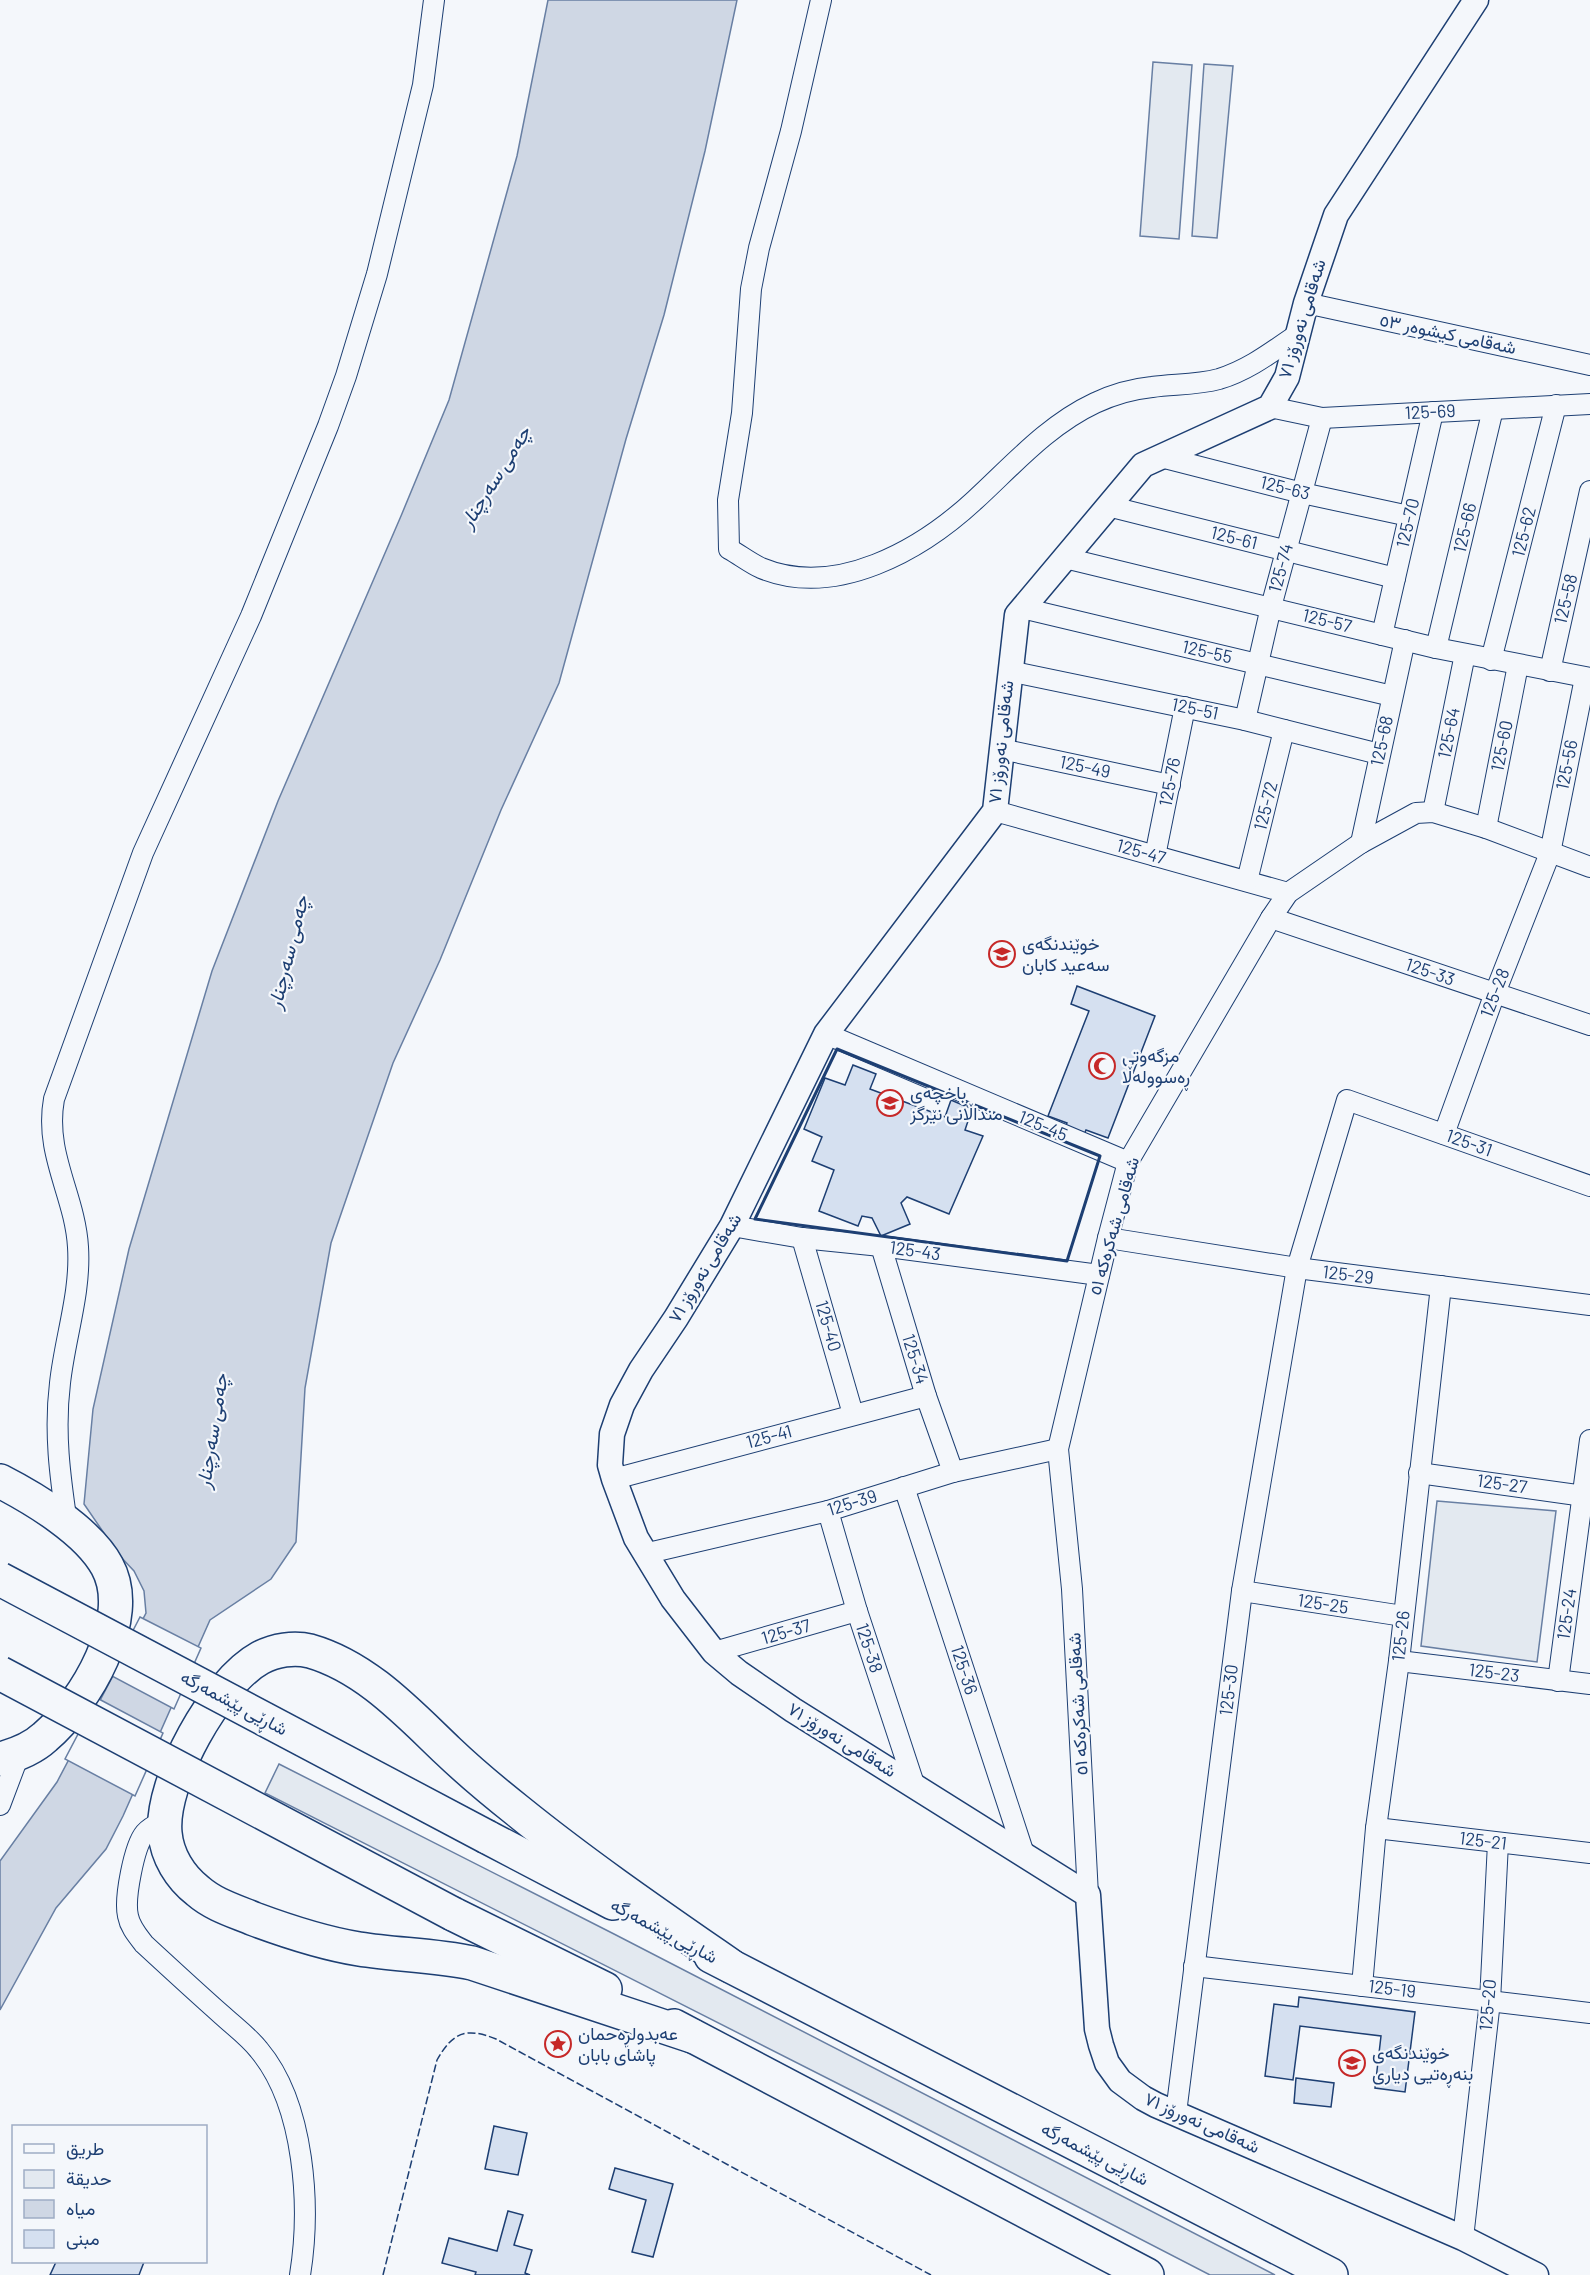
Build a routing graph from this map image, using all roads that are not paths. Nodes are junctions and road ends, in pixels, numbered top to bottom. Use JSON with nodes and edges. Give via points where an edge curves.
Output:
{"nodes":[{"id":1,"x":434,"y":0,"type":"edge"},
{"id":2,"x":821,"y":0,"type":"edge"},
{"id":3,"x":1476,"y":0,"type":"edge"},
{"id":4,"x":1306,"y":303,"type":"junction"},
{"id":5,"x":1298,"y":334,"type":"junction"},
{"id":6,"x":1590,"y":365,"type":"edge"},
{"id":7,"x":1590,"y":404,"type":"edge"},
{"id":8,"x":1556,"y":405,"type":"junction"},
{"id":9,"x":1270,"y":407,"type":"junction"},
{"id":10,"x":1493,"y":409,"type":"junction"},
{"id":11,"x":1433,"y":412,"type":"junction"},
{"id":12,"x":1322,"y":418,"type":"junction"},
{"id":13,"x":1161,"y":457,"type":"junction"},
{"id":14,"x":1590,"y":491,"type":"edge"},
{"id":15,"x":1302,"y":493,"type":"junction"},
{"id":16,"x":1108,"y":506,"type":"junction"},
{"id":17,"x":1410,"y":516,"type":"junction"},
{"id":18,"x":1286,"y":551,"type":"junction"},
{"id":19,"x":1065,"y":558,"type":"junction"},
{"id":20,"x":1395,"y":578,"type":"junction"},
{"id":21,"x":1271,"y":607,"type":"junction"},
{"id":22,"x":1022,"y":608,"type":"junction"},
{"id":23,"x":1382,"y":635,"type":"junction"},
{"id":24,"x":1405,"y":640,"type":"junction"},
{"id":25,"x":1437,"y":648,"type":"junction"},
{"id":26,"x":1466,"y":654,"type":"junction"},
{"id":27,"x":1491,"y":660,"type":"junction"},
{"id":28,"x":1258,"y":664,"type":"junction"},
{"id":29,"x":1518,"y":665,"type":"junction"},
{"id":30,"x":1009,"y":671,"type":"junction"},
{"id":31,"x":1550,"y":671,"type":"junction"},
{"id":32,"x":1588,"y":678,"type":"edge"},
{"id":33,"x":1392,"y":696,"type":"junction"},
{"id":34,"x":1185,"y":707,"type":"junction"},
{"id":35,"x":1245,"y":720,"type":"junction"},
{"id":36,"x":1284,"y":730,"type":"junction"},
{"id":37,"x":1001,"y":750,"type":"junction"},
{"id":38,"x":1379,"y":753,"type":"junction"},
{"id":39,"x":1170,"y":785,"type":"junction"},
{"id":40,"x":995,"y":811,"type":"junction"},
{"id":41,"x":1433,"y":812,"type":"junction"},
{"id":42,"x":1486,"y":828,"type":"junction"},
{"id":43,"x":1361,"y":843,"type":"junction"},
{"id":44,"x":1550,"y":853,"type":"junction"},
{"id":45,"x":1155,"y":856,"type":"junction"},
{"id":46,"x":1590,"y":867,"type":"edge"},
{"id":47,"x":1247,"y":881,"type":"junction"},
{"id":48,"x":1288,"y":893,"type":"junction"},
{"id":49,"x":1270,"y":918,"type":"junction"},
{"id":50,"x":1495,"y":993,"type":"junction"},
{"id":51,"x":1590,"y":1025,"type":"edge"},
{"id":52,"x":826,"y":1034,"type":"junction"},
{"id":53,"x":1347,"y":1100,"type":"joint"},
{"id":54,"x":1444,"y":1134,"type":"junction"},
{"id":55,"x":1128,"y":1162,"type":"junction"},
{"id":56,"x":1590,"y":1186,"type":"edge"},
{"id":57,"x":732,"y":1226,"type":"junction"},
{"id":58,"x":802,"y":1238,"type":"junction"},
{"id":59,"x":1108,"y":1238,"type":"junction"},
{"id":60,"x":880,"y":1246,"type":"junction"},
{"id":61,"x":1297,"y":1268,"type":"junction"},
{"id":62,"x":1099,"y":1275,"type":"junction"},
{"id":63,"x":1441,"y":1286,"type":"junction"},
{"id":64,"x":1590,"y":1305,"type":"edge"},
{"id":65,"x":926,"y":1396,"type":"junction"},
{"id":66,"x":853,"y":1414,"type":"junction"},
{"id":67,"x":1590,"y":1440,"type":"edge"},
{"id":68,"x":1058,"y":1449,"type":"junction"},
{"id":69,"x":952,"y":1472,"type":"junction"},
{"id":70,"x":1419,"y":1473,"type":"junction"},
{"id":71,"x":614,"y":1479,"type":"junction"},
{"id":72,"x":0,"y":1481,"type":"edge"},
{"id":73,"x":904,"y":1487,"type":"junction"},
{"id":74,"x":1584,"y":1496,"type":"junction"},
{"id":75,"x":828,"y":1511,"type":"junction"},
{"id":76,"x":66,"y":1524,"type":"junction"},
{"id":77,"x":644,"y":1554,"type":"junction"},
{"id":78,"x":0,"y":1579,"type":"edge"},
{"id":79,"x":1242,"y":1591,"type":"junction"},
{"id":80,"x":857,"y":1611,"type":"junction"},
{"id":81,"x":1404,"y":1616,"type":"junction"},
{"id":82,"x":714,"y":1652,"type":"junction"},
{"id":83,"x":1399,"y":1661,"type":"junction"},
{"id":84,"x":0,"y":1673,"type":"edge"},
{"id":85,"x":1558,"y":1681,"type":"junction"},
{"id":86,"x":1590,"y":1684,"type":"edge"},
{"id":87,"x":10,"y":1756,"type":"edge"},
{"id":88,"x":914,"y":1784,"type":"junction"},
{"id":89,"x":0,"y":1805,"type":"edge"},
{"id":90,"x":165,"y":1820,"type":"junction"},
{"id":91,"x":1376,"y":1828,"type":"junction"},
{"id":92,"x":1498,"y":1843,"type":"junction"},
{"id":93,"x":1590,"y":1853,"type":"edge"},
{"id":94,"x":1023,"y":1854,"type":"junction"},
{"id":95,"x":1088,"y":1895,"type":"junction"},
{"id":96,"x":730,"y":1966,"type":"junction"},
{"id":97,"x":1194,"y":1966,"type":"junction"},
{"id":98,"x":1362,"y":1986,"type":"junction"},
{"id":99,"x":1490,"y":2001,"type":"junction"},
{"id":100,"x":1590,"y":2013,"type":"edge"},
{"id":101,"x":692,"y":2036,"type":"junction"},
{"id":102,"x":1176,"y":2113,"type":"junction"},
{"id":103,"x":1463,"y":2238,"type":"junction"},
{"id":104,"x":300,"y":2275,"type":"edge"},
{"id":105,"x":1147,"y":2275,"type":"edge"},
{"id":106,"x":1331,"y":2275,"type":"edge"},
{"id":107,"x":1536,"y":2275,"type":"edge"}],
"edges":[{"from":1,"to":76,"type":"street","via":[[423,85],[377,274],[346,376],[247,626],[134,877],[54,1100],[51,1132],[78,1245],[79,1278],[64,1348],[57,1423],[57,1461]]},
{"from":2,"to":5,"type":"street","via":[[751,289],[744,402],[728,500],[729,549],[760,567],[803,577],[846,574],[881,562],[945,525],[1049,431],[1072,416],[1122,393],[1198,383],[1240,371]]},
{"from":3,"to":4,"type":"street","name":"شەقامی نەورۆز ٧١","via":[[1336,215]]},
{"from":4,"to":5,"type":"street","name":"شەقامی نەورۆز ٧١"},
{"from":4,"to":6,"type":"street","name":"شەقامی کیشوەر ٥٣"},
{"from":5,"to":9,"type":"street","name":"شەقامی نەورۆز ٧١","via":[[1287,377]]},
{"from":7,"to":8,"type":"street","name":"125-69"},
{"from":8,"to":10,"type":"street","name":"125-69"},
{"from":8,"to":27,"type":"street","name":"125-62"},
{"from":9,"to":12,"type":"street","name":"125-69"},
{"from":9,"to":13,"type":"street","name":"شەقامی نەورۆز ٧١"},
{"from":10,"to":11,"type":"street","name":"125-69"},
{"from":10,"to":25,"type":"street","name":"125-66"},
{"from":11,"to":12,"type":"street","name":"125-69"},
{"from":11,"to":17,"type":"street","name":"125-70"},
{"from":12,"to":15,"type":"street","name":"125-74"},
{"from":13,"to":15,"type":"street","name":"125-63"},
{"from":13,"to":16,"type":"street","name":"شەقامی نەورۆز ٧١","via":[[1143,465]]},
{"from":14,"to":31,"type":"street","name":"125-58"},
{"from":15,"to":17,"type":"street","name":"125-63"},
{"from":15,"to":18,"type":"street","name":"125-74"},
{"from":16,"to":18,"type":"street","name":"125-61"},
{"from":16,"to":19,"type":"street","name":"شەقامی نەورۆز ٧١"},
{"from":17,"to":20,"type":"street","name":"125-70"},
{"from":18,"to":20,"type":"street","name":"125-61"},
{"from":18,"to":21,"type":"street","name":"125-74"},
{"from":19,"to":21,"type":"street","name":"125-57"},
{"from":19,"to":22,"type":"street","name":"شەقامی نەورۆز ٧١"},
{"from":20,"to":23,"type":"street","name":"125-70"},
{"from":21,"to":23,"type":"street","name":"125-57"},
{"from":21,"to":28,"type":"street","name":"125-74"},
{"from":22,"to":28,"type":"street","name":"125-55"},
{"from":22,"to":30,"type":"street","name":"شەقامی نەورۆز ٧١","via":[[1017,615]]},
{"from":23,"to":24,"type":"street","name":"125-57"},
{"from":24,"to":25,"type":"street","name":"125-57"},
{"from":24,"to":33,"type":"street","name":"125-68"},
{"from":25,"to":26,"type":"street","name":"125-57"},
{"from":26,"to":27,"type":"street","name":"125-57"},
{"from":26,"to":41,"type":"street","name":"125-64"},
{"from":27,"to":29,"type":"street","name":"125-57"},
{"from":28,"to":33,"type":"street","name":"125-55"},
{"from":28,"to":35,"type":"street","name":"125-74"},
{"from":29,"to":31,"type":"street","name":"125-57"},
{"from":29,"to":42,"type":"street","name":"125-60"},
{"from":30,"to":34,"type":"street","name":"125-51"},
{"from":30,"to":37,"type":"street","name":"شەقامی نەورۆز ٧١"},
{"from":31,"to":32,"type":"street","name":"125-57"},
{"from":32,"to":44,"type":"street","name":"125-56"},
{"from":33,"to":38,"type":"street","name":"125-68"},
{"from":34,"to":35,"type":"street","name":"125-51"},
{"from":34,"to":39,"type":"street","name":"125-76"},
{"from":35,"to":36,"type":"street","name":"125-51"},
{"from":36,"to":38,"type":"street","name":"125-51"},
{"from":36,"to":47,"type":"street","name":"125-72"},
{"from":37,"to":39,"type":"street","name":"125-49"},
{"from":37,"to":40,"type":"street","name":"شەقامی نەورۆز ٧١"},
{"from":38,"to":43,"type":"street","name":"125-68"},
{"from":39,"to":45,"type":"street","name":"125-76"},
{"from":40,"to":45,"type":"street","name":"125-47"},
{"from":40,"to":52,"type":"street","name":"شەقامی نەورۆز ٧١"},
{"from":41,"to":42,"type":"street"},
{"from":41,"to":43,"type":"street","name":"شەقامی شەکرەکە ٥١","via":[[1416,813]]},
{"from":42,"to":44,"type":"street"},
{"from":43,"to":48,"type":"street","name":"شەقامی شەکرەکە ٥١"},
{"from":44,"to":46,"type":"street"},
{"from":44,"to":50,"type":"street","name":"125-28"},
{"from":45,"to":47,"type":"street","name":"125-47"},
{"from":47,"to":48,"type":"street","name":"125-47"},
{"from":48,"to":49,"type":"street","name":"شەقامی شەکرەکە ٥١"},
{"from":49,"to":50,"type":"street","name":"125-33"},
{"from":49,"to":55,"type":"street","name":"شەقامی شەکرەکە ٥١"},
{"from":50,"to":51,"type":"street","name":"125-33"},
{"from":50,"to":54,"type":"street","name":"125-28"},
{"from":52,"to":55,"type":"street","name":"125-45"},
{"from":52,"to":57,"type":"street","name":"شەقامی نەورۆز ٧١"},
{"from":53,"to":54,"type":"street","name":"125-31"},
{"from":53,"to":61,"type":"street","name":"125-30"},
{"from":54,"to":56,"type":"street","name":"125-31"},
{"from":55,"to":59,"type":"street","name":"شەقامی شەکرەکە ٥١"},
{"from":57,"to":58,"type":"street","name":"125-43"},
{"from":57,"to":71,"type":"street","name":"شەقامی نەورۆز ٧١","via":[[622,1405],[609,1450]]},
{"from":58,"to":60,"type":"street","name":"125-43"},
{"from":58,"to":66,"type":"street","name":"125-40"},
{"from":59,"to":61,"type":"street","name":"125-29"},
{"from":59,"to":62,"type":"street","name":"شەقامی شەکرەکە ٥١"},
{"from":60,"to":62,"type":"street","name":"125-43"},
{"from":60,"to":65,"type":"street","name":"125-34"},
{"from":61,"to":63,"type":"street","name":"125-29"},
{"from":61,"to":79,"type":"street","name":"125-30"},
{"from":62,"to":68,"type":"street","name":"شەقامی شەکرەکە ٥١"},
{"from":63,"to":64,"type":"street","name":"125-29"},
{"from":63,"to":70,"type":"street","name":"125-26"},
{"from":65,"to":66,"type":"street","name":"125-41"},
{"from":65,"to":69,"type":"street","name":"125-34"},
{"from":66,"to":71,"type":"street","name":"125-41"},
{"from":67,"to":74,"type":"street","name":"125-24"},
{"from":68,"to":69,"type":"street","name":"125-39"},
{"from":68,"to":95,"type":"street","name":"شەقامی شەکرەکە ٥١","via":[[1072,1589]]},
{"from":69,"to":73,"type":"street","name":"125-39"},
{"from":70,"to":74,"type":"street","name":"125-27"},
{"from":70,"to":81,"type":"street","name":"125-26"},
{"from":71,"to":77,"type":"street","name":"شەقامی نەورۆز ٧١"},
{"from":72,"to":76,"type":"highway"},
{"from":73,"to":75,"type":"street","name":"125-39"},
{"from":73,"to":94,"type":"street","name":"125-36"},
{"from":74,"to":85,"type":"street","name":"125-24"},
{"from":75,"to":77,"type":"street","name":"125-39"},
{"from":75,"to":80,"type":"street","name":"125-38"},
{"from":76,"to":87,"type":"highway","via":[[107,1566],[114,1586],[114,1615],[103,1654],[84,1691],[44,1738]]},
{"from":77,"to":82,"type":"street","name":"شەقامی نەورۆز ٧١"},
{"from":78,"to":96,"type":"highway","name":"شاڕێی پێشمەرگە","bridge":true},
{"from":79,"to":81,"type":"street","name":"125-25"},
{"from":79,"to":97,"type":"street","name":"125-30"},
{"from":80,"to":82,"type":"street","name":"125-37"},
{"from":80,"to":88,"type":"street","name":"125-38"},
{"from":81,"to":83,"type":"street","name":"125-26"},
{"from":82,"to":88,"type":"street","name":"شەقامی نەورۆز ٧١","via":[[793,1710]]},
{"from":83,"to":85,"type":"street","name":"125-23"},
{"from":83,"to":91,"type":"street","name":"125-26"},
{"from":84,"to":101,"type":"highway","bridge":true},
{"from":85,"to":86,"type":"street","name":"125-23"},
{"from":87,"to":89,"type":"street"},
{"from":88,"to":94,"type":"street","name":"شەقامی نەورۆز ٧١"},
{"from":90,"to":96,"type":"highway","via":[[173,1779],[189,1746],[237,1676],[267,1655],[286,1649],[312,1652],[348,1668],[388,1695],[533,1823]]},
{"from":90,"to":101,"type":"highway","via":[[168,1849],[180,1874],[198,1892],[221,1906],[321,1941],[472,1963]]},
{"from":90,"to":104,"type":"street","via":[[141,1840],[129,1892],[128,1917],[144,1944],[259,2049],[281,2087],[295,2129],[301,2166],[304,2225]]},
{"from":91,"to":92,"type":"street","name":"125-21"},
{"from":91,"to":98,"type":"street","name":"125-26"},
{"from":92,"to":93,"type":"street","name":"125-21"},
{"from":92,"to":99,"type":"street","name":"125-20"},
{"from":94,"to":95,"type":"street","name":"شەقامی نەورۆز ٧١"},
{"from":95,"to":102,"type":"street","name":"شەقامی نەورۆز ٧١","via":[[1097,2029],[1107,2062],[1131,2090]]},
{"from":96,"to":106,"type":"highway","name":"شاڕێی پێشمەرگە"},
{"from":97,"to":98,"type":"street","name":"125-19"},
{"from":97,"to":102,"type":"street","name":"125-30"},
{"from":98,"to":99,"type":"street","name":"125-19"},
{"from":99,"to":100,"type":"street","name":"125-19"},
{"from":99,"to":103,"type":"street","name":"125-20"},
{"from":101,"to":105,"type":"highway"},
{"from":102,"to":103,"type":"street","name":"شەقامی نەورۆز ٧١"},
{"from":103,"to":107,"type":"street","name":"شەقامی نەورۆز ٧١"}]}
